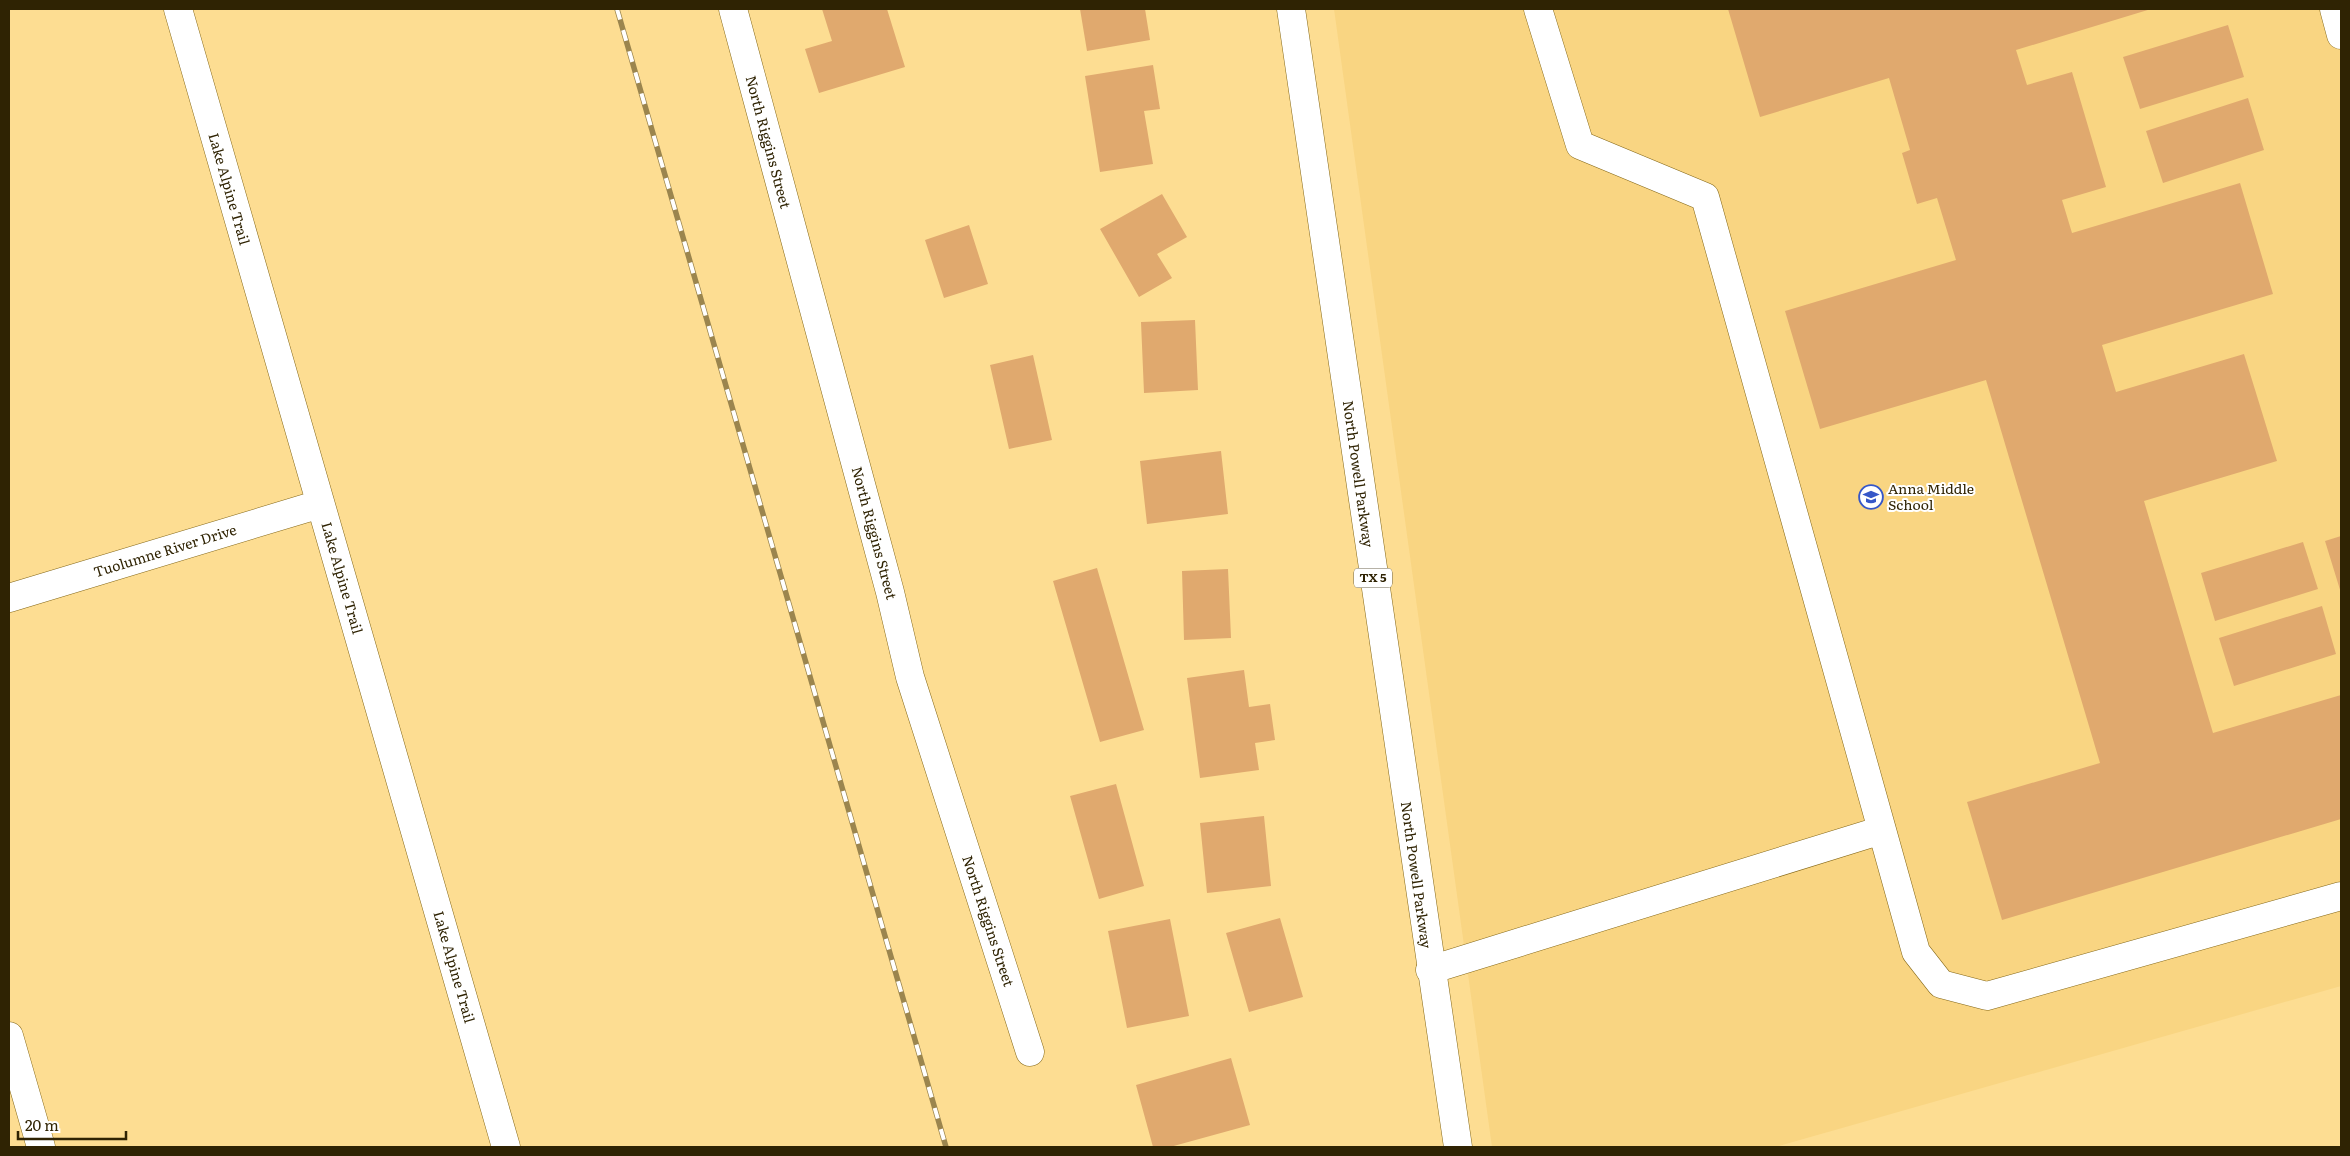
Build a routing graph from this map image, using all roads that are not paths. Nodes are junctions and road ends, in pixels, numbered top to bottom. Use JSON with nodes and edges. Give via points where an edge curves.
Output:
{"nodes":[{"id":1,"x":178,"y":9,"type":"edge"},
{"id":2,"x":733,"y":9,"type":"edge"},
{"id":3,"x":1291,"y":9,"type":"edge"},
{"id":4,"x":1538,"y":9,"type":"edge"},
{"id":5,"x":2334,"y":9,"type":"edge"},
{"id":6,"x":2341,"y":35,"type":"edge"},
{"id":7,"x":320,"y":504,"type":"junction"},
{"id":8,"x":9,"y":598,"type":"edge"},
{"id":9,"x":1882,"y":830,"type":"junction"},
{"id":10,"x":2341,"y":896,"type":"edge"},
{"id":11,"x":1430,"y":970,"type":"junction"},
{"id":12,"x":9,"y":1036,"type":"edge"},
{"id":13,"x":1030,"y":1052,"type":"dead end"},
{"id":14,"x":41,"y":1147,"type":"edge"},
{"id":15,"x":506,"y":1147,"type":"edge"},
{"id":16,"x":1458,"y":1147,"type":"edge"}],
"edges":[{"from":1,"to":7,"type":"street","name":"Lake Alpine Trail"},
{"from":2,"to":13,"type":"street","name":"North Riggins Street","via":[[910,677]]},
{"from":3,"to":11,"type":"street","name":"North Powell Parkway","number":"TX 5"},
{"from":4,"to":9,"type":"street","via":[[1580,145],[1705,197]]},
{"from":5,"to":6,"type":"street"},
{"from":7,"to":8,"type":"street","name":"Tuolumne River Drive"},
{"from":7,"to":15,"type":"street","name":"Lake Alpine Trail"},
{"from":9,"to":10,"type":"street","via":[[1916,952],[1941,984],[1988,996]]},
{"from":9,"to":11,"type":"street"},
{"from":11,"to":16,"type":"street","name":"North Powell Parkway","number":"TX 5"},
{"from":12,"to":14,"type":"street"}]}
